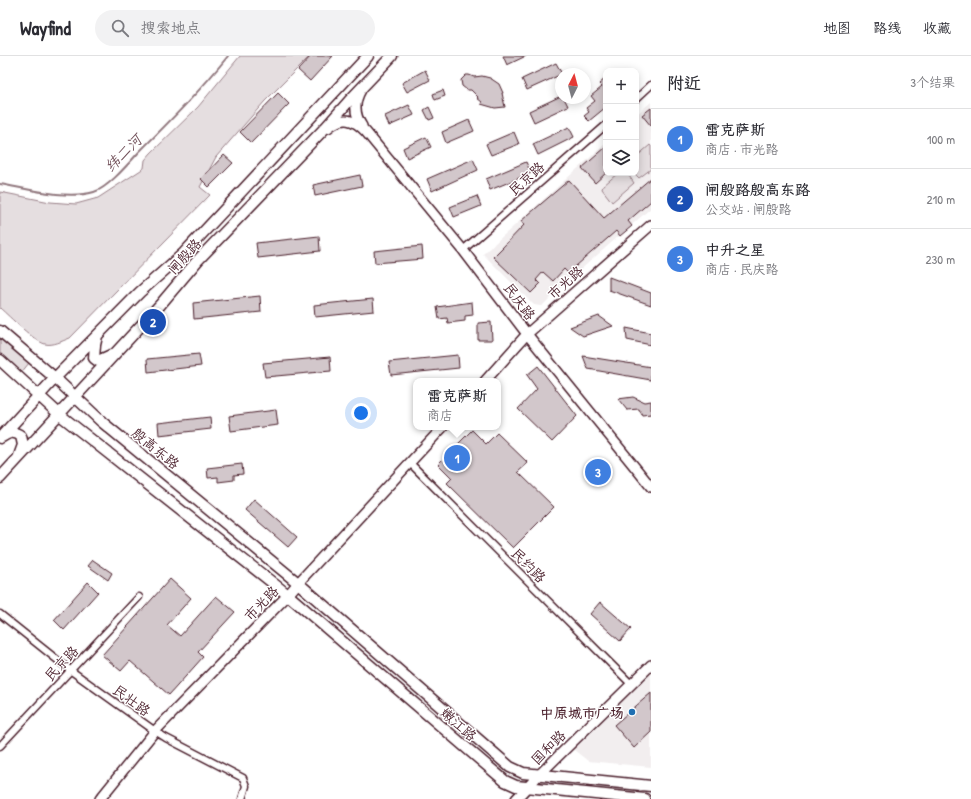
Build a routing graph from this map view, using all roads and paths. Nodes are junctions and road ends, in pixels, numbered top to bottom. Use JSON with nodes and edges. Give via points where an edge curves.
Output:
{"nodes":[{"id":1,"x":368,"y":56,"type":"edge"},
{"id":2,"x":392,"y":56,"type":"edge"},
{"id":3,"x":651,"y":85,"type":"edge"},
{"id":4,"x":364,"y":86,"type":"junction"},
{"id":5,"x":639,"y":96,"type":"edge"},
{"id":6,"x":603,"y":128,"type":"edge"},
{"id":7,"x":366,"y":132,"type":"junction"},
{"id":8,"x":317,"y":136,"type":"junction"},
{"id":9,"x":651,"y":225,"type":"edge"},
{"id":10,"x":463,"y":250,"type":"junction"},
{"id":11,"x":0,"y":331,"type":"edge"},
{"id":12,"x":98,"y":334,"type":"junction"},
{"id":13,"x":528,"y":334,"type":"junction"},
{"id":14,"x":122,"y":346,"type":"junction"},
{"id":15,"x":0,"y":360,"type":"edge"},
{"id":16,"x":55,"y":378,"type":"junction"},
{"id":17,"x":488,"y":378,"type":"edge"},
{"id":18,"x":39,"y":396,"type":"junction"},
{"id":19,"x":76,"y":397,"type":"junction"},
{"id":20,"x":60,"y":415,"type":"junction"},
{"id":21,"x":440,"y":430,"type":"edge"},
{"id":22,"x":0,"y":438,"type":"edge"},
{"id":23,"x":18,"y":458,"type":"junction"},
{"id":24,"x":410,"y":463,"type":"junction"},
{"id":25,"x":0,"y":478,"type":"edge"},
{"id":26,"x":651,"y":486,"type":"edge"},
{"id":27,"x":298,"y":583,"type":"junction"},
{"id":28,"x":288,"y":595,"type":"junction"},
{"id":29,"x":139,"y":597,"type":"dead end"},
{"id":30,"x":0,"y":614,"type":"edge"},
{"id":31,"x":651,"y":665,"type":"edge"},
{"id":32,"x":70,"y":670,"type":"junction"},
{"id":33,"x":631,"y":684,"type":"junction"},
{"id":34,"x":154,"y":731,"type":"junction"},
{"id":35,"x":0,"y":746,"type":"edge"},
{"id":36,"x":539,"y":775,"type":"junction"},
{"id":37,"x":651,"y":786,"type":"edge"},
{"id":38,"x":528,"y":788,"type":"junction"},
{"id":39,"x":100,"y":799,"type":"edge"},
{"id":40,"x":242,"y":799,"type":"edge"},
{"id":41,"x":516,"y":799,"type":"edge"},
{"id":42,"x":645,"y":799,"type":"edge"}],
"edges":[{"from":1,"to":12,"type":"main road","name":"闸殷路","via":[[184,253]]},
{"from":2,"to":4,"type":"main road","name":"闸殷路"},
{"from":3,"to":5,"type":"street"},
{"from":4,"to":7,"type":"street","name":"民庆路","via":[[356,100],[355,110]]},
{"from":4,"to":8,"type":"main road","name":"闸殷路"},
{"from":6,"to":10,"type":"street","name":"民京路"},
{"from":7,"to":8,"type":"street","name":"民庆路","via":[[353,121],[345,120],[331,125]]},
{"from":7,"to":10,"type":"street","name":"民庆路"},
{"from":8,"to":14,"type":"main road","name":"闸殷路","via":[[198,260]]},
{"from":9,"to":13,"type":"street","name":"市光路"},
{"from":10,"to":13,"type":"street","name":"民庆路"},
{"from":11,"to":16,"type":"main road","name":"殷高东路"},
{"from":12,"to":14,"type":"main road","via":[[94,351],[95,360],[106,358]]},
{"from":12,"to":16,"type":"main road","name":"闸殷路"},
{"from":13,"to":17,"type":"street","name":"市光路"},
{"from":13,"to":26,"type":"street","name":"民庆路"},
{"from":14,"to":19,"type":"main road","name":"闸殷路"},
{"from":15,"to":18,"type":"main road"},
{"from":16,"to":18,"type":"main road","name":"闸殷路"},
{"from":16,"to":19,"type":"main road","name":"殷高东路"},
{"from":18,"to":20,"type":"main road"},
{"from":18,"to":22,"type":"main road","name":"闸殷路"},
{"from":19,"to":20,"type":"main road","name":"闸殷路"},
{"from":19,"to":27,"type":"main road","name":"殷高东路","via":[[99,419]]},
{"from":20,"to":23,"type":"main road","name":"闸殷路"},
{"from":20,"to":28,"type":"main road"},
{"from":21,"to":24,"type":"street","name":"市光路"},
{"from":22,"to":23,"type":"main road","via":[[14,432],[21,436],[23,445]]},
{"from":23,"to":25,"type":"main road","name":"闸殷路"},
{"from":24,"to":27,"type":"street","name":"市光路"},
{"from":24,"to":33,"type":"street","name":"民约路"},
{"from":27,"to":28,"type":"street","name":"市光路"},
{"from":27,"to":36,"type":"main road","name":"嫩江路","via":[[510,767],[522,773]]},
{"from":28,"to":34,"type":"street","name":"市光路"},
{"from":28,"to":38,"type":"main road","name":"嫩江路","via":[[505,781]]},
{"from":29,"to":32,"type":"street","name":"民京路"},
{"from":30,"to":32,"type":"street","name":"民壮路"},
{"from":31,"to":33,"type":"street","name":"国和路"},
{"from":32,"to":34,"type":"street","name":"民壮路"},
{"from":32,"to":35,"type":"street","name":"民京路"},
{"from":33,"to":36,"type":"street","name":"国和路"},
{"from":34,"to":39,"type":"street","name":"市光路"},
{"from":34,"to":40,"type":"street","name":"民壮路","via":[[243,778],[246,786]]},
{"from":36,"to":37,"type":"main road","name":"嫩江路"},
{"from":36,"to":38,"type":"street","name":"国和路"},
{"from":38,"to":41,"type":"street","name":"国和路"},
{"from":38,"to":42,"type":"main road","name":"嫩江路"}]}
